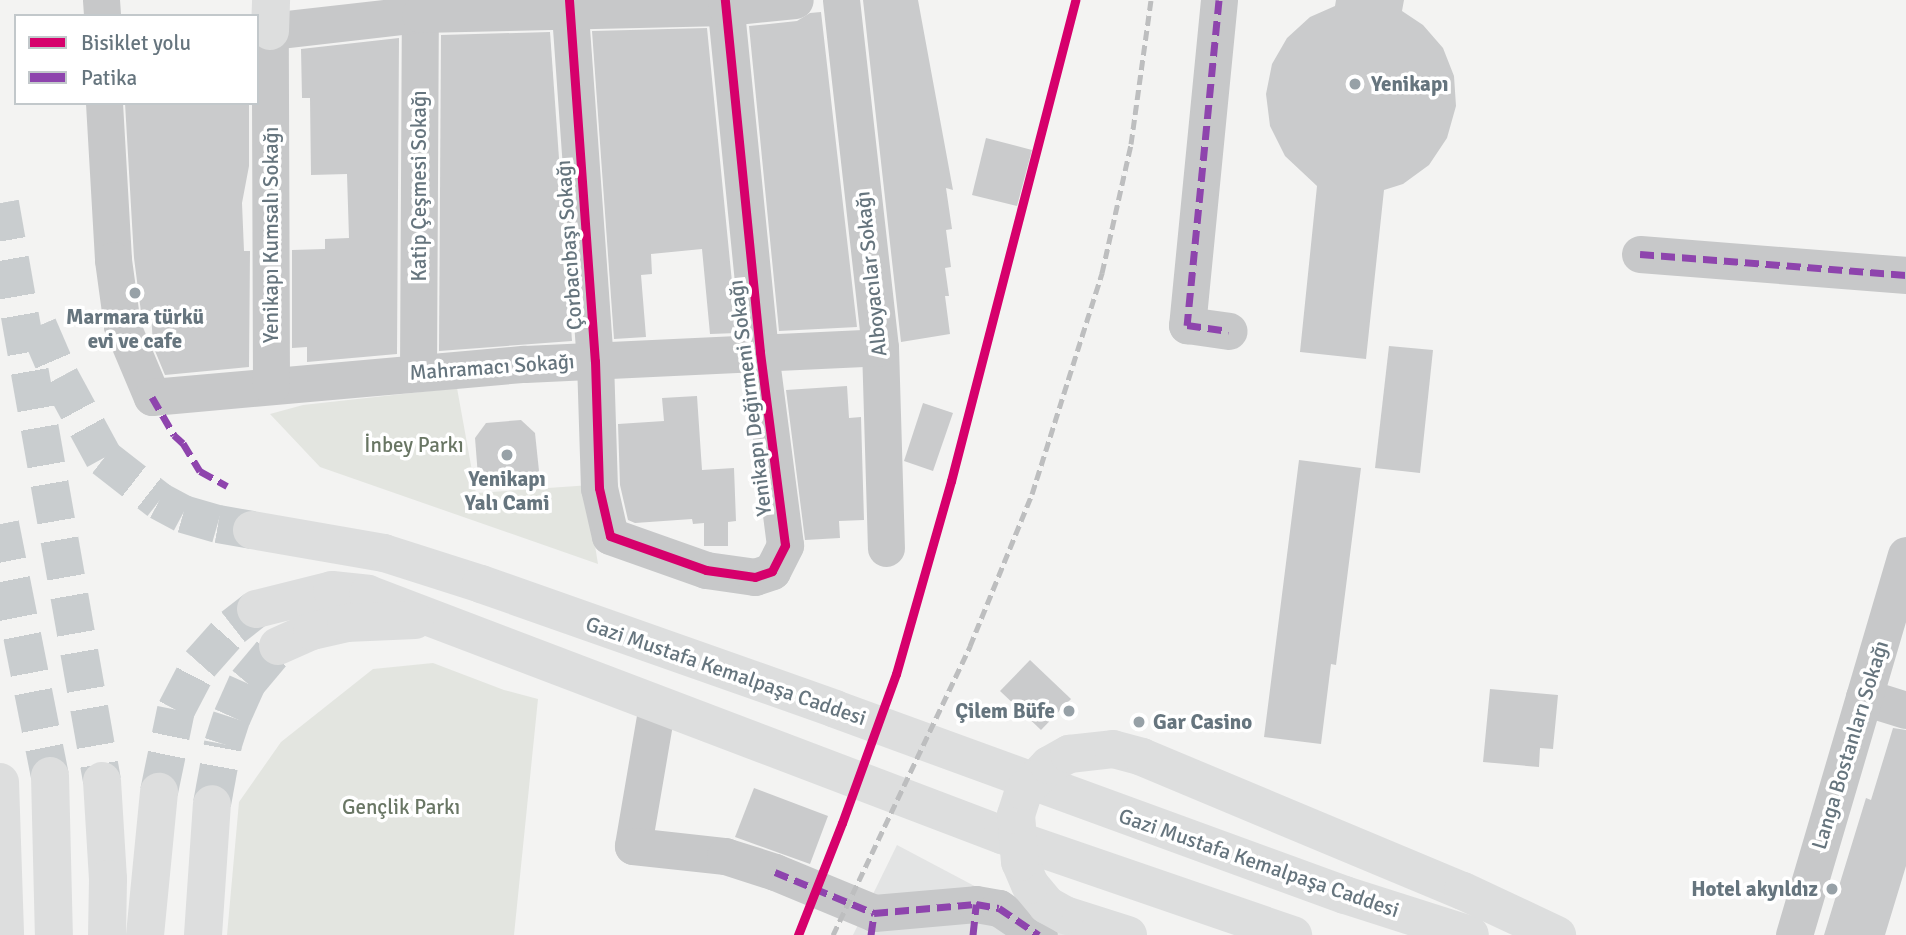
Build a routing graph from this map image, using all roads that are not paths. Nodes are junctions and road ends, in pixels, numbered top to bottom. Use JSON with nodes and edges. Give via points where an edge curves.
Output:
{"nodes":[{"id":1,"x":795,"y":0,"type":"edge"},
{"id":2,"x":841,"y":0,"type":"edge"},
{"id":3,"x":1219,"y":0,"type":"edge"},
{"id":4,"x":726,"y":4,"type":"edge"},
{"id":5,"x":569,"y":5,"type":"edge"},
{"id":6,"x":420,"y":7,"type":"edge"},
{"id":7,"x":271,"y":15,"type":"edge"},
{"id":8,"x":104,"y":105,"type":"edge"},
{"id":9,"x":1640,"y":254,"type":"dead end"},
{"id":10,"x":1890,"y":274,"type":"edge"},
{"id":11,"x":1228,"y":331,"type":"dead end"},
{"id":12,"x":880,"y":347,"type":"junction"},
{"id":13,"x":760,"y":352,"type":"junction"},
{"id":14,"x":596,"y":361,"type":"junction"},
{"id":15,"x":418,"y":372,"type":"junction"},
{"id":16,"x":271,"y":385,"type":"junction"},
{"id":17,"x":599,"y":488,"type":"joint"},
{"id":18,"x":253,"y":530,"type":"tunnel mouth"},
{"id":19,"x":886,"y":548,"type":"dead end"},
{"id":20,"x":1906,"y":555,"type":"edge"},
{"id":21,"x":256,"y":609,"type":"tunnel mouth"},
{"id":22,"x":438,"y":622,"type":"junction"},
{"id":23,"x":278,"y":646,"type":"tunnel mouth"},
{"id":24,"x":1864,"y":697,"type":"junction"},
{"id":25,"x":657,"y":705,"type":"junction"},
{"id":26,"x":1906,"y":710,"type":"edge"},
{"id":27,"x":50,"y":776,"type":"tunnel mouth"},
{"id":28,"x":102,"y":781,"type":"tunnel mouth"},
{"id":29,"x":0,"y":782,"type":"edge"},
{"id":30,"x":159,"y":792,"type":"tunnel mouth"},
{"id":31,"x":212,"y":804,"type":"tunnel mouth"},
{"id":32,"x":975,"y":920,"type":"edge"},
{"id":33,"x":872,"y":924,"type":"edge"},
{"id":34,"x":5,"y":935,"type":"edge"},
{"id":35,"x":54,"y":935,"type":"edge"},
{"id":36,"x":107,"y":935,"type":"edge"},
{"id":37,"x":145,"y":935,"type":"edge"},
{"id":38,"x":203,"y":935,"type":"edge"},
{"id":39,"x":1039,"y":935,"type":"edge"},
{"id":40,"x":1128,"y":935,"type":"edge"},
{"id":41,"x":1293,"y":935,"type":"edge"},
{"id":42,"x":1470,"y":935,"type":"edge"},
{"id":43,"x":1557,"y":935,"type":"edge"},
{"id":44,"x":1794,"y":935,"type":"edge"}],
"edges":[{"from":1,"to":4,"type":"street"},
{"from":2,"to":12,"type":"street","name":"Alboyacılar Sokağı"},
{"from":3,"to":11,"type":"street","via":[[1187,325]]},
{"from":4,"to":5,"type":"street"},
{"from":4,"to":13,"type":"street","name":"Yenikapı Değirmeni Sokağı"},
{"from":5,"to":6,"type":"street"},
{"from":5,"to":14,"type":"street","name":"Çorbacıbaşı Sokağı"},
{"from":6,"to":7,"type":"street"},
{"from":6,"to":15,"type":"street","name":"Katip Çeşmesi Sokağı"},
{"from":7,"to":16,"type":"street","name":"Yenikapı Kumsalı Sokağı"},
{"from":8,"to":16,"type":"street","name":"Mahramacı Sokağı","via":[[113,260],[122,326],[152,397]]},
{"from":9,"to":10,"type":"street"},
{"from":12,"to":13,"type":"street","name":"Mahramacı Sokağı"},
{"from":12,"to":19,"type":"street","name":"Alboyacılar Sokağı"},
{"from":13,"to":14,"type":"street","name":"Mahramacı Sokağı"},
{"from":13,"to":17,"type":"street","name":"Yenikapı Değirmeni Sokağı","via":[[785,545],[772,571],[755,577],[706,569],[610,537]]},
{"from":14,"to":15,"type":"street","name":"Mahramacı Sokağı"},
{"from":14,"to":17,"type":"street","name":"Çorbacıbaşı Sokağı"},
{"from":15,"to":16,"type":"street","name":"Mahramacı Sokağı"},
{"from":18,"to":42,"type":"main road","name":"Gazi Mustafa Kemalpaşa Caddesi","via":[[384,553],[481,584],[1345,895]]},
{"from":20,"to":24,"type":"street","name":"Langa Bostanları Sokağı"},
{"from":21,"to":22,"type":"main road","via":[[332,590],[368,594]]},
{"from":22,"to":23,"type":"main road","via":[[390,619],[346,623]]},
{"from":22,"to":25,"type":"main road"},
{"from":24,"to":26,"type":"street"},
{"from":24,"to":44,"type":"street","name":"Langa Bostanları Sokağı"},
{"from":25,"to":33,"type":"street","via":[[633,846],[725,856],[775,872]]},
{"from":25,"to":41,"type":"main road","via":[[1002,835]]},
{"from":27,"to":35,"type":"main road"},
{"from":28,"to":36,"type":"main road"},
{"from":29,"to":34,"type":"main road"},
{"from":30,"to":37,"type":"main road"},
{"from":31,"to":38,"type":"main road"},
{"from":32,"to":33,"type":"street"},
{"from":32,"to":39,"type":"street","via":[[999,908]]},
{"from":40,"to":43,"type":"main road","via":[[1047,905],[1030,885],[1020,862],[1016,815],[1024,791],[1049,765],[1069,754],[1113,749],[1142,757]]}]}
